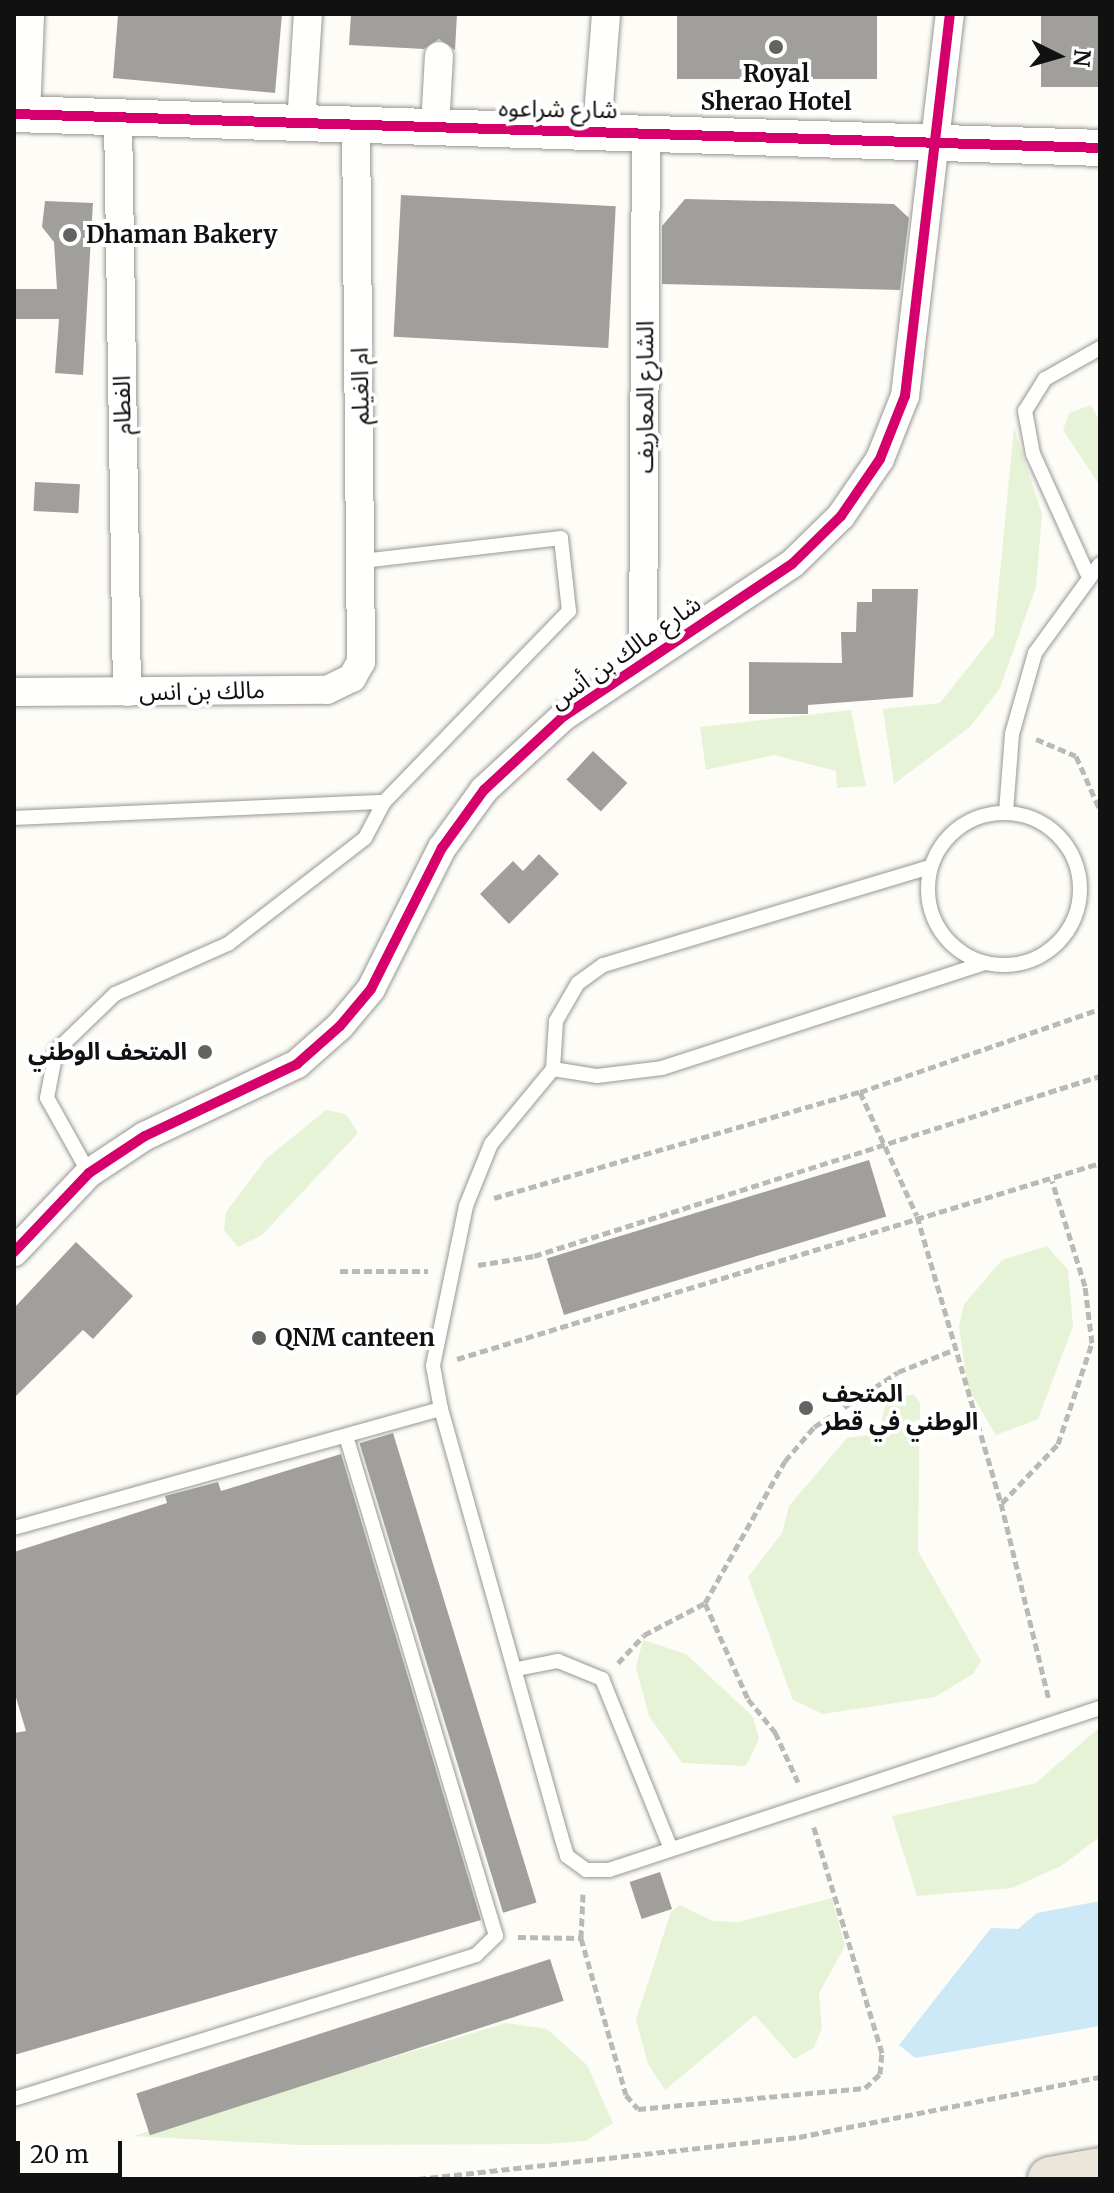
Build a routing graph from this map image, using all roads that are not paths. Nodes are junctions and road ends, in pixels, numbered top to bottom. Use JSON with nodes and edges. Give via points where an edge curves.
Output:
{"nodes":[{"id":1,"x":30,"y":14,"type":"edge"},
{"id":2,"x":308,"y":14,"type":"edge"},
{"id":3,"x":606,"y":14,"type":"edge"},
{"id":4,"x":950,"y":14,"type":"edge"},
{"id":5,"x":439,"y":56,"type":"dead end"},
{"id":6,"x":20,"y":114,"type":"edge"},
{"id":7,"x":118,"y":118,"type":"junction"},
{"id":8,"x":301,"y":124,"type":"junction"},
{"id":9,"x":356,"y":126,"type":"junction"},
{"id":10,"x":435,"y":127,"type":"junction"},
{"id":11,"x":597,"y":129,"type":"junction"},
{"id":12,"x":646,"y":132,"type":"junction"},
{"id":13,"x":940,"y":139,"type":"junction"},
{"id":14,"x":1100,"y":148,"type":"edge"},
{"id":15,"x":1100,"y":348,"type":"edge"},
{"id":16,"x":362,"y":561,"type":"junction"},
{"id":17,"x":1100,"y":564,"type":"edge"},
{"id":18,"x":1087,"y":573,"type":"junction"},
{"id":19,"x":363,"y":645,"type":"joint"},
{"id":20,"x":643,"y":663,"type":"junction"},
{"id":21,"x":14,"y":692,"type":"edge"},
{"id":22,"x":127,"y":692,"type":"junction"},
{"id":23,"x":384,"y":802,"type":"junction"},
{"id":24,"x":1006,"y":812,"type":"junction"},
{"id":25,"x":14,"y":818,"type":"edge"},
{"id":26,"x":930,"y":867,"type":"junction"},
{"id":27,"x":985,"y":963,"type":"junction"},
{"id":28,"x":553,"y":1069,"type":"junction"},
{"id":29,"x":89,"y":1173,"type":"junction"},
{"id":30,"x":14,"y":1252,"type":"edge"},
{"id":31,"x":441,"y":1409,"type":"junction"},
{"id":32,"x":346,"y":1436,"type":"junction"},
{"id":33,"x":14,"y":1528,"type":"edge"},
{"id":34,"x":517,"y":1669,"type":"junction"},
{"id":35,"x":1100,"y":1708,"type":"edge"},
{"id":36,"x":671,"y":1849,"type":"junction"},
{"id":37,"x":14,"y":2099,"type":"edge"},
{"id":38,"x":1100,"y":2161,"type":"edge"},
{"id":39,"x":1100,"y":2170,"type":"edge"},
{"id":40,"x":1052,"y":2179,"type":"edge"}],
"edges":[{"from":1,"to":6,"type":"street"},
{"from":2,"to":8,"type":"street"},
{"from":3,"to":11,"type":"street"},
{"from":4,"to":13,"type":"street","name":"شارع مالك بن أنس"},
{"from":5,"to":10,"type":"street"},
{"from":6,"to":7,"type":"street","name":"شارع شراعوه"},
{"from":7,"to":8,"type":"street","name":"شارع شراعوه"},
{"from":7,"to":22,"type":"street","name":"الفطام"},
{"from":8,"to":9,"type":"street","name":"شارع شراعوه"},
{"from":9,"to":10,"type":"street","name":"شارع شراعوه"},
{"from":9,"to":16,"type":"street","name":"ام الغيلم"},
{"from":10,"to":11,"type":"street","name":"شارع شراعوه"},
{"from":11,"to":12,"type":"street","name":"شارع شراعوه"},
{"from":12,"to":13,"type":"street","name":"شارع شراعوه"},
{"from":12,"to":20,"type":"street","name":"الشارع المعاريف"},
{"from":13,"to":14,"type":"street","name":"شارع شراعوه"},
{"from":13,"to":20,"type":"street","name":"شارع مالك بن أنس","via":[[905,396],[880,459],[841,516],[792,564]]},
{"from":15,"to":18,"type":"lane","via":[[1045,379],[1025,411],[1033,454]]},
{"from":16,"to":19,"type":"street","name":"ام الغيلم"},
{"from":16,"to":23,"type":"lane","via":[[555,537],[565,543],[569,611]]},
{"from":17,"to":18,"type":"lane"},
{"from":18,"to":24,"type":"lane","via":[[1035,653],[1012,734]]},
{"from":19,"to":22,"type":"street","name":"مالك بن انس","via":[[352,678],[327,690]]},
{"from":20,"to":29,"type":"street","name":"شارع مالك بن أنس","via":[[564,716],[484,790],[442,848],[371,989],[340,1026],[297,1064],[145,1136]]},
{"from":21,"to":22,"type":"street","name":"مالك بن انس"},
{"from":23,"to":25,"type":"lane"},
{"from":23,"to":29,"type":"lane","via":[[365,838],[228,944],[115,994],[56,1051],[47,1098]]},
{"from":24,"to":26,"type":"lane","via":[[968,821]]},
{"from":24,"to":27,"type":"lane","via":[[1047,825],[1063,839],[1077,868],[1080,900],[1074,920],[1047,953],[1016,965]]},
{"from":26,"to":27,"type":"lane","via":[[936,926],[965,955]]},
{"from":26,"to":28,"type":"lane","via":[[603,965],[578,983],[556,1021]]},
{"from":27,"to":28,"type":"lane","via":[[662,1068],[597,1076]]},
{"from":28,"to":31,"type":"lane","via":[[491,1144],[466,1206],[448,1270],[433,1366]]},
{"from":29,"to":30,"type":"street","name":"شارع مالك بن أنس"},
{"from":31,"to":32,"type":"lane"},
{"from":31,"to":34,"type":"lane"},
{"from":32,"to":33,"type":"lane"},
{"from":32,"to":37,"type":"lane","via":[[496,1936],[476,1955]]},
{"from":34,"to":36,"type":"lane","via":[[558,1661],[602,1679]]},
{"from":34,"to":36,"type":"lane","via":[[564,1846],[586,1870],[609,1870]]},
{"from":35,"to":36,"type":"lane"},
{"from":38,"to":40,"type":"street"},
{"from":39,"to":40,"type":"highway"}]}
